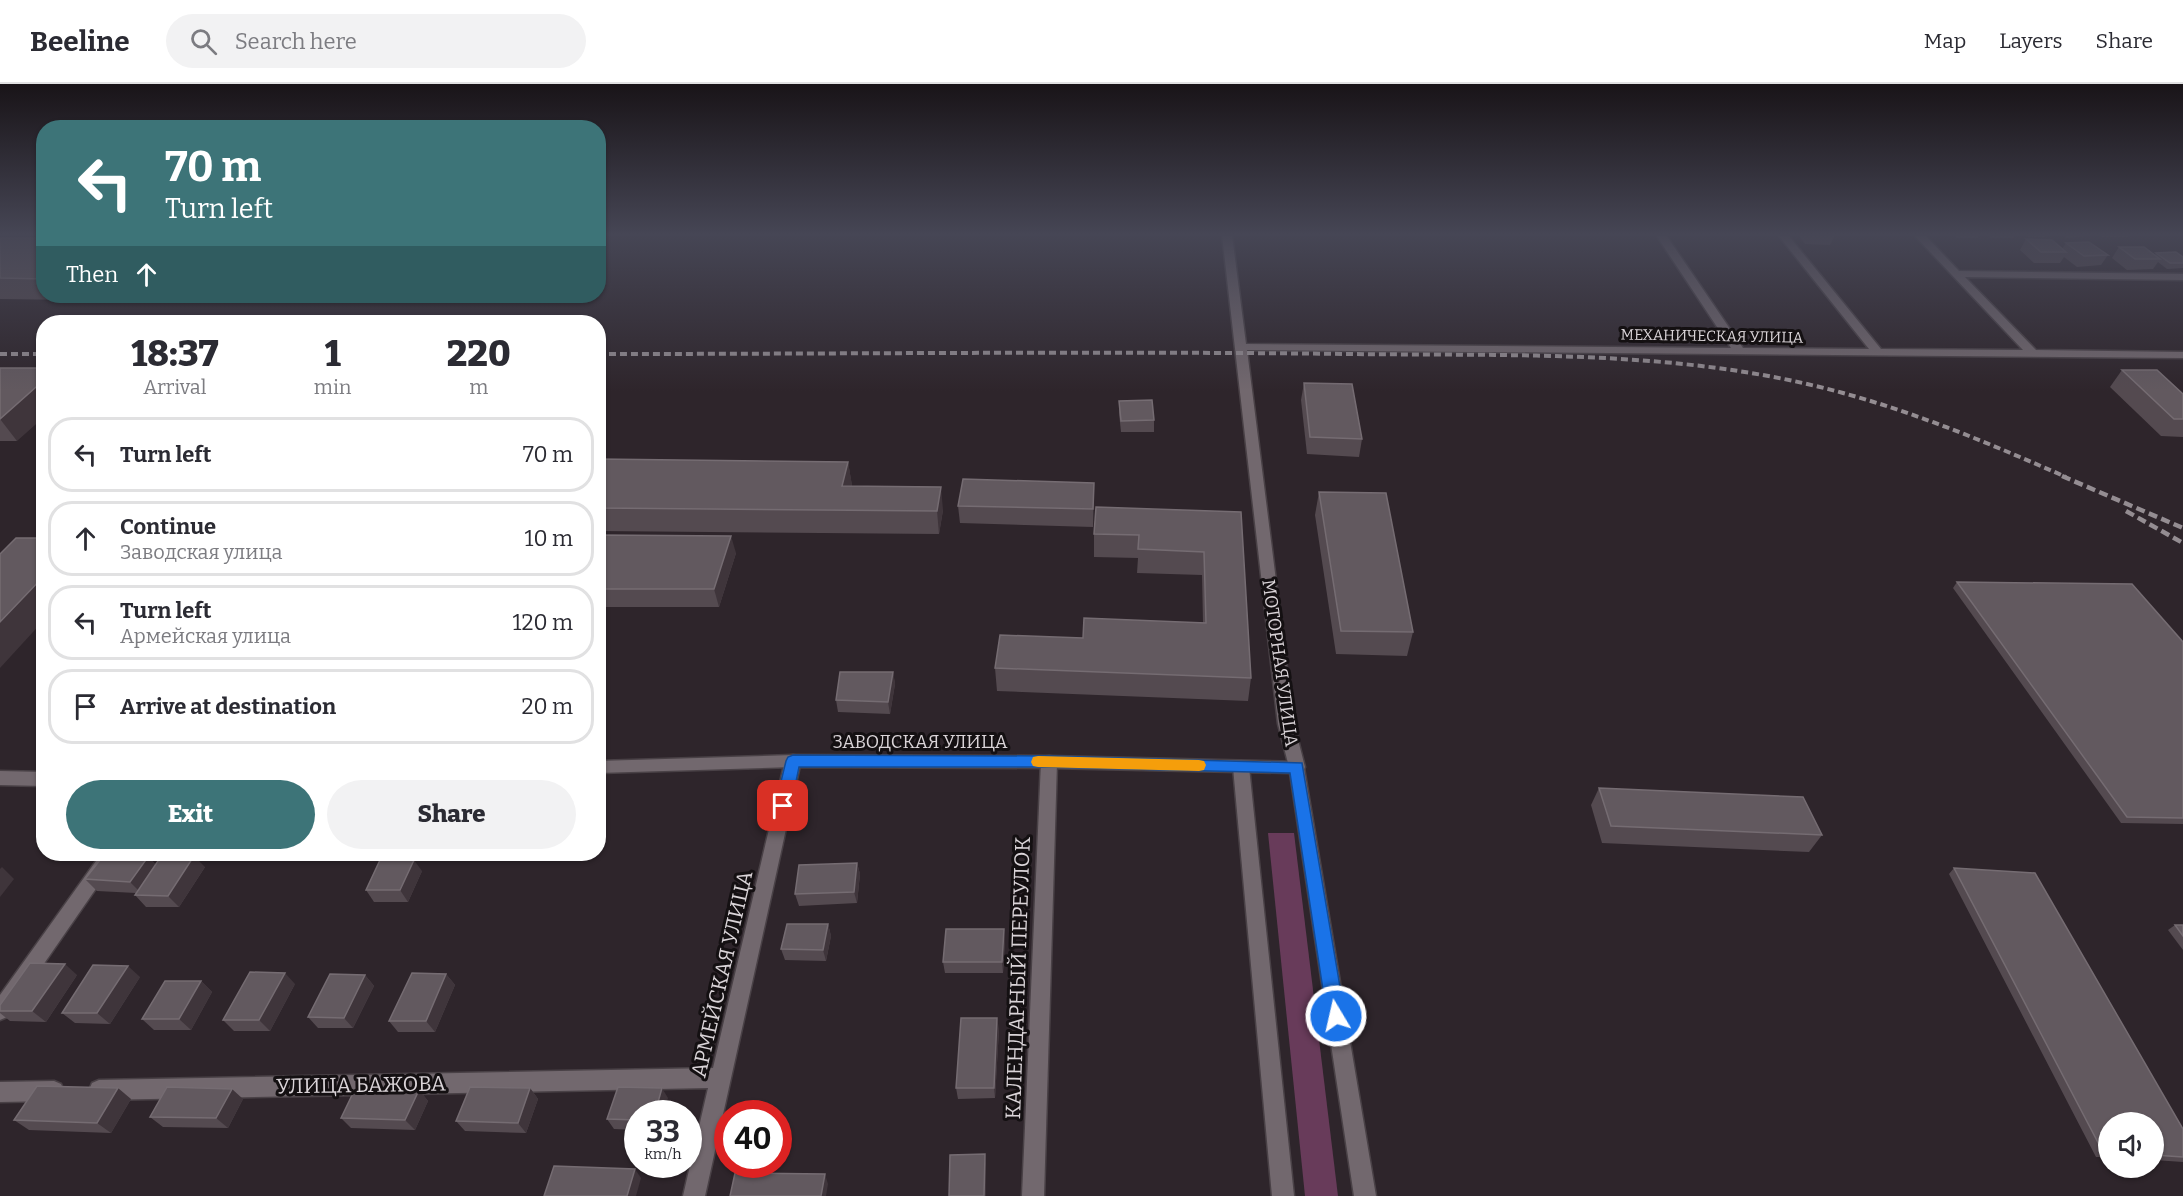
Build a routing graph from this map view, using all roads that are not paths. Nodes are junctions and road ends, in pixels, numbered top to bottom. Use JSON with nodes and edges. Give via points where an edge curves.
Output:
{"nodes":[{"id":1,"x":1233,"y":287,"type":"edge"},
{"id":2,"x":1696,"y":287,"type":"edge"},
{"id":3,"x":1825,"y":287,"type":"edge"},
{"id":4,"x":1968,"y":287,"type":"edge"},
{"id":5,"x":1240,"y":347,"type":"junction"},
{"id":6,"x":1739,"y":351,"type":"junction"},
{"id":7,"x":1879,"y":354,"type":"junction"},
{"id":8,"x":2033,"y":354,"type":"junction"},
{"id":9,"x":2183,"y":355,"type":"edge"},
{"id":10,"x":793,"y":761,"type":"junction"},
{"id":11,"x":1049,"y":762,"type":"junction"},
{"id":12,"x":606,"y":767,"type":"edge"},
{"id":13,"x":1241,"y":767,"type":"junction"},
{"id":14,"x":1297,"y":767,"type":"junction"},
{"id":15,"x":0,"y":778,"type":"edge"},
{"id":16,"x":36,"y":779,"type":"edge"},
{"id":17,"x":106,"y":861,"type":"edge"},
{"id":18,"x":0,"y":1011,"type":"edge"},
{"id":19,"x":722,"y":1078,"type":"junction"},
{"id":20,"x":0,"y":1092,"type":"edge"},
{"id":21,"x":694,"y":1196,"type":"edge"},
{"id":22,"x":1033,"y":1196,"type":"edge"},
{"id":23,"x":1283,"y":1196,"type":"edge"},
{"id":24,"x":1365,"y":1196,"type":"edge"}],
"edges":[{"from":1,"to":5,"type":"street","name":"МОТОРНАЯ УЛИЦА"},
{"from":2,"to":6,"type":"street"},
{"from":3,"to":7,"type":"street"},
{"from":4,"to":8,"type":"street"},
{"from":5,"to":6,"type":"street","name":"МЕХАНИЧЕСКАЯ УЛИЦА"},
{"from":5,"to":14,"type":"street","name":"МОТОРНАЯ УЛИЦА","via":[[1286,724]]},
{"from":6,"to":7,"type":"street","name":"МЕХАНИЧЕСКАЯ УЛИЦА"},
{"from":7,"to":8,"type":"street","name":"МЕХАНИЧЕСКАЯ УЛИЦА"},
{"from":8,"to":9,"type":"street","name":"МЕХАНИЧЕСКАЯ УЛИЦА"},
{"from":10,"to":11,"type":"street","name":"ЗАВОДСКАЯ УЛИЦА"},
{"from":10,"to":12,"type":"street","name":"ЗАВОДСКАЯ УЛИЦА"},
{"from":10,"to":19,"type":"street","name":"АРМЕЙСКАЯ УЛИЦА"},
{"from":11,"to":13,"type":"street","name":"ЗАВОДСКАЯ УЛИЦА"},
{"from":11,"to":22,"type":"street","name":"КАЛЕНДАРНЫЙ ПЕРЕУЛОК"},
{"from":13,"to":14,"type":"street","name":"ЗАВОДСКАЯ УЛИЦА"},
{"from":13,"to":23,"type":"street"},
{"from":14,"to":24,"type":"street","name":"МОТОРНАЯ УЛИЦА"},
{"from":15,"to":16,"type":"street"},
{"from":17,"to":18,"type":"street"},
{"from":19,"to":20,"type":"street","name":"УЛИЦА БАЖОВА"},
{"from":19,"to":21,"type":"street","name":"АРМЕЙСКАЯ УЛИЦА"}]}
